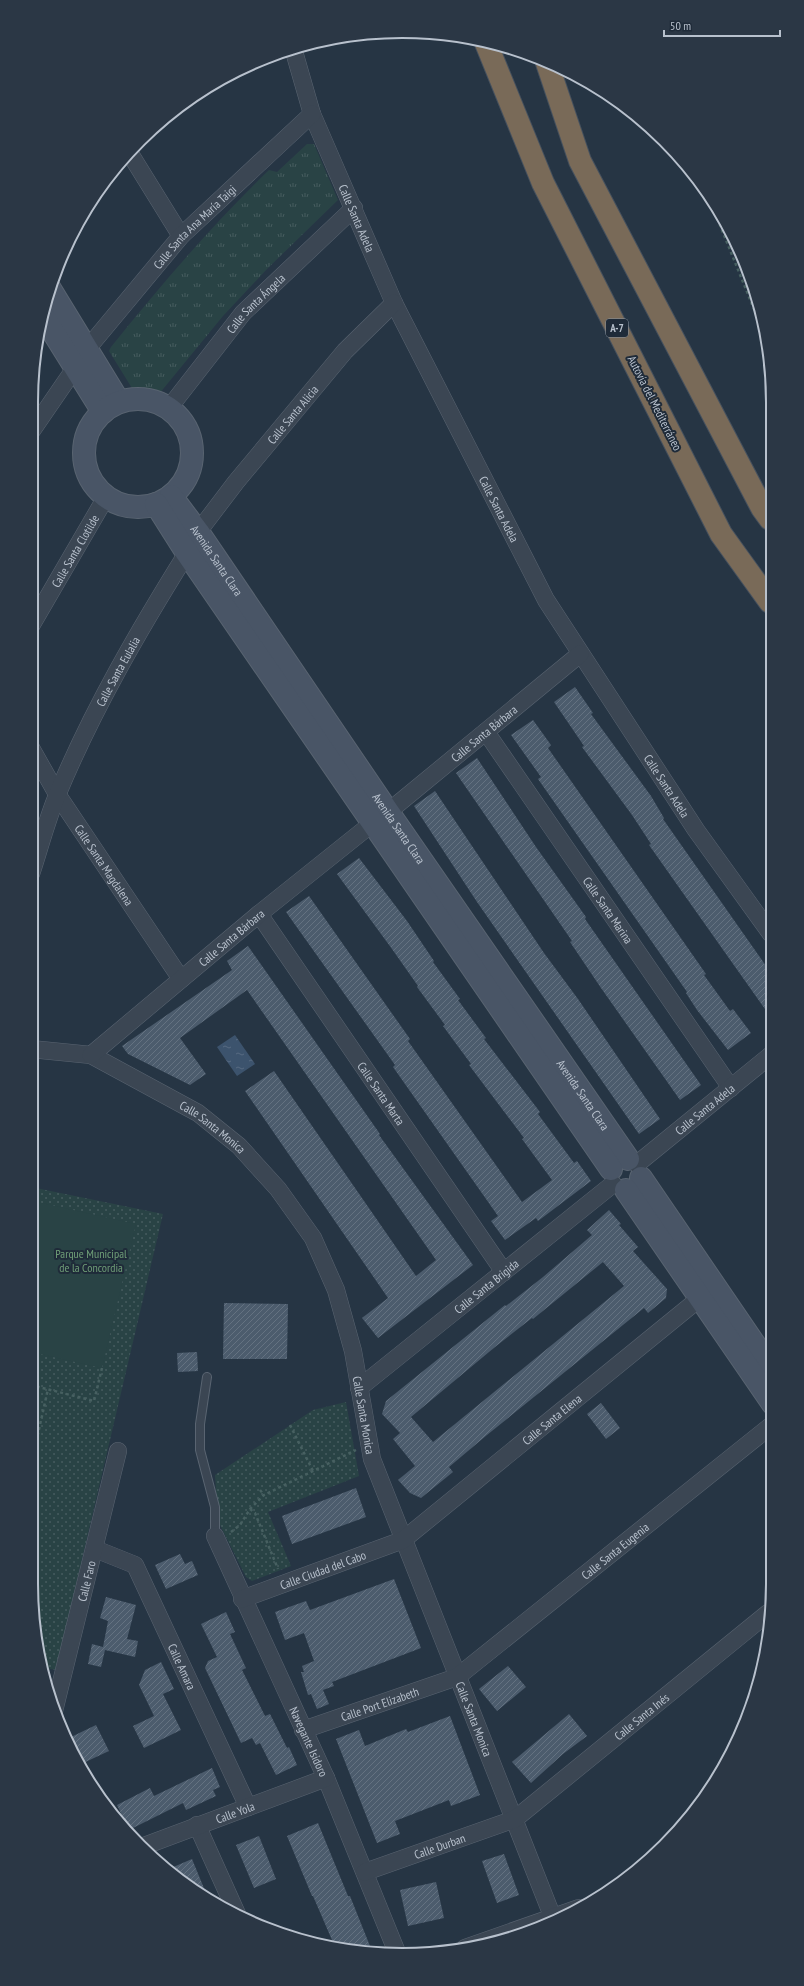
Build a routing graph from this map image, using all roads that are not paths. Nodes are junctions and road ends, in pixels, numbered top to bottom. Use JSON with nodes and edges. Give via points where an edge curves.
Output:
{"nodes":[{"id":1,"x":489,"y":48,"type":"edge"},
{"id":2,"x":296,"y":54,"type":"edge"},
{"id":3,"x":549,"y":70,"type":"edge"},
{"id":4,"x":312,"y":114,"type":"junction"},
{"id":5,"x":132,"y":158,"type":"edge"},
{"id":6,"x":354,"y":208,"type":"junction"},
{"id":7,"x":181,"y":236,"type":"junction"},
{"id":8,"x":54,"y":295,"type":"edge"},
{"id":9,"x":394,"y":303,"type":"junction"},
{"id":10,"x":47,"y":322,"type":"edge"},
{"id":11,"x":87,"y":349,"type":"junction"},
{"id":12,"x":75,"y":368,"type":"junction"},
{"id":13,"x":111,"y":407,"type":"junction"},
{"id":14,"x":169,"y":408,"type":"junction"},
{"id":15,"x":38,"y":422,"type":"edge"},
{"id":16,"x":106,"y":497,"type":"junction"},
{"id":17,"x":163,"y":500,"type":"junction"},
{"id":18,"x":766,"y":514,"type":"edge"},
{"id":19,"x":198,"y":532,"type":"junction"},
{"id":20,"x":188,"y":553,"type":"junction"},
{"id":21,"x":766,"y":596,"type":"edge"},
{"id":22,"x":38,"y":614,"type":"edge"},
{"id":23,"x":580,"y":654,"type":"junction"},
{"id":24,"x":486,"y":732,"type":"junction"},
{"id":25,"x":38,"y":760,"type":"edge"},
{"id":26,"x":57,"y":794,"type":"junction"},
{"id":27,"x":381,"y":817,"type":"junction"},
{"id":28,"x":38,"y":852,"type":"edge"},
{"id":29,"x":259,"y":914,"type":"junction"},
{"id":30,"x":766,"y":927,"type":"edge"},
{"id":31,"x":182,"y":979,"type":"junction"},
{"id":32,"x":38,"y":1050,"type":"edge"},
{"id":33,"x":91,"y":1055,"type":"junction"},
{"id":34,"x":766,"y":1059,"type":"edge"},
{"id":35,"x":731,"y":1088,"type":"junction"},
{"id":36,"x":626,"y":1174,"type":"junction"},
{"id":37,"x":504,"y":1272,"type":"junction"},
{"id":38,"x":700,"y":1298,"type":"junction"},
{"id":39,"x":766,"y":1362,"type":"edge"},
{"id":40,"x":207,"y":1377,"type":"dead end"},
{"id":41,"x":360,"y":1388,"type":"junction"},
{"id":42,"x":766,"y":1395,"type":"edge"},
{"id":43,"x":766,"y":1430,"type":"edge"},
{"id":44,"x":118,"y":1451,"type":"dead end"},
{"id":45,"x":216,"y":1539,"type":"joint"},
{"id":46,"x":403,"y":1540,"type":"junction"},
{"id":47,"x":95,"y":1549,"type":"junction"},
{"id":48,"x":242,"y":1599,"type":"junction"},
{"id":49,"x":764,"y":1616,"type":"edge"},
{"id":50,"x":457,"y":1677,"type":"junction"},
{"id":51,"x":57,"y":1700,"type":"edge"},
{"id":52,"x":303,"y":1730,"type":"junction"},
{"id":53,"x":326,"y":1778,"type":"junction"},
{"id":54,"x":248,"y":1807,"type":"junction"},
{"id":55,"x":515,"y":1819,"type":"junction"},
{"id":56,"x":197,"y":1826,"type":"junction"},
{"id":57,"x":148,"y":1844,"type":"edge"},
{"id":58,"x":365,"y":1872,"type":"junction"},
{"id":59,"x":233,"y":1906,"type":"edge"},
{"id":60,"x":552,"y":1915,"type":"edge"},
{"id":61,"x":395,"y":1948,"type":"edge"}],
"edges":[{"from":1,"to":21,"type":"highway","name":"Autovía del Mediterráneo","number":"A-7","via":[[544,183],[721,534]]},
{"from":2,"to":4,"type":"street","name":"Calle Santa Adela"},
{"from":3,"to":18,"type":"highway","via":[[580,161]]},
{"from":4,"to":6,"type":"street","name":"Calle Santa Adela"},
{"from":4,"to":7,"type":"street","name":"Calle Santa Ana María Taigi"},
{"from":5,"to":7,"type":"street"},
{"from":6,"to":9,"type":"street","name":"Calle Santa Adela"},
{"from":6,"to":14,"type":"street","name":"Calle Santa Ángela","via":[[243,313]]},
{"from":7,"to":11,"type":"street","name":"Calle Santa Ana María Taigi"},
{"from":8,"to":11,"type":"street"},
{"from":9,"to":19,"type":"street","name":"Calle Santa Alicia","via":[[345,351],[236,482]]},
{"from":9,"to":23,"type":"street","name":"Calle Santa Adela","via":[[546,600]]},
{"from":10,"to":12,"type":"street"},
{"from":11,"to":13,"type":"street"},
{"from":12,"to":13,"type":"street"},
{"from":12,"to":15,"type":"street"},
{"from":13,"to":14,"type":"street","via":[[134,399],[146,400]]},
{"from":13,"to":16,"type":"street","via":[[90,427],[84,446],[85,465],[96,487]]},
{"from":14,"to":17,"type":"street","via":[[182,421],[191,438],[192,458],[184,482]]},
{"from":16,"to":17,"type":"street","via":[[123,505],[141,507]]},
{"from":16,"to":22,"type":"street","name":"Calle Santa Clotilde"},
{"from":17,"to":19,"type":"street","name":"Avenida Santa Clara"},
{"from":17,"to":20,"type":"street","name":"Avenida Santa Clara"},
{"from":19,"to":27,"type":"street","name":"Avenida Santa Clara"},
{"from":20,"to":26,"type":"street","name":"Calle Santa Eulalia","via":[[149,613],[104,696]]},
{"from":20,"to":27,"type":"street","name":"Avenida Santa Clara"},
{"from":23,"to":24,"type":"street","name":"Calle Santa Bárbara"},
{"from":23,"to":30,"type":"street","name":"Calle Santa Adela","via":[[696,830]]},
{"from":24,"to":27,"type":"street","name":"Calle Santa Bárbara"},
{"from":24,"to":35,"type":"street","name":"Calle Santa Marina"},
{"from":25,"to":26,"type":"street","name":"Calle Santa Magdalena"},
{"from":26,"to":28,"type":"street","name":"Calle Santa Eulalia"},
{"from":26,"to":31,"type":"street","name":"Calle Santa Magdalena"},
{"from":27,"to":29,"type":"street","name":"Calle Santa Bárbara"},
{"from":27,"to":36,"type":"street","name":"Avenida Santa Clara"},
{"from":29,"to":31,"type":"street","name":"Calle Santa Bárbara"},
{"from":29,"to":37,"type":"street","name":"Calle Santa Marta"},
{"from":31,"to":33,"type":"street","name":"Calle Santa Bárbara"},
{"from":32,"to":33,"type":"street","name":"Calle Santa Monica"},
{"from":33,"to":41,"type":"street","name":"Calle Santa Monica","via":[[198,1113],[239,1146],[278,1189],[313,1238],[336,1290],[353,1351]]},
{"from":34,"to":35,"type":"street","name":"Calle Santa Adela"},
{"from":35,"to":36,"type":"street","name":"Calle Santa Adela"},
{"from":36,"to":37,"type":"street","name":"Calle Santa Brigida"},
{"from":36,"to":38,"type":"street","name":"Avenida Santa Clara"},
{"from":36,"to":39,"type":"street","name":"Avenida Santa Clara"},
{"from":37,"to":41,"type":"street","name":"Calle Santa Brigida"},
{"from":38,"to":42,"type":"street","name":"Avenida Santa Clara"},
{"from":38,"to":46,"type":"street","name":"Calle Santa Elena"},
{"from":40,"to":45,"type":"lane","via":[[200,1424],[200,1450],[215,1507]]},
{"from":41,"to":46,"type":"street","name":"Calle Santa Monica","via":[[372,1460]]},
{"from":43,"to":50,"type":"street","name":"Calle Santa Eugenia"},
{"from":44,"to":47,"type":"street","name":"Calle Faro"},
{"from":45,"to":48,"type":"street","name":"Navegante Isidoro"},
{"from":46,"to":48,"type":"street","name":"Calle Ciudad del Cabo"},
{"from":46,"to":50,"type":"street","name":"Calle Santa Monica"},
{"from":47,"to":51,"type":"street","name":"Calle Faro"},
{"from":47,"to":54,"type":"street","name":"Calle Amara","via":[[135,1565]]},
{"from":48,"to":52,"type":"street","name":"Navegante Isidoro"},
{"from":49,"to":55,"type":"street","name":"Calle Santa Inés"},
{"from":50,"to":52,"type":"street","name":"Calle Port Elizabeth"},
{"from":50,"to":55,"type":"street","name":"Calle Santa Monica"},
{"from":52,"to":53,"type":"street","name":"Navegante Isidoro"},
{"from":53,"to":54,"type":"street","name":"Calle Yola"},
{"from":53,"to":58,"type":"street","name":"Navegante Isidoro"},
{"from":54,"to":56,"type":"street","name":"Calle Yola"},
{"from":55,"to":58,"type":"street","name":"Calle Durban"},
{"from":55,"to":60,"type":"street","name":"Calle Santa Monica"},
{"from":56,"to":57,"type":"street","name":"Calle Yola"},
{"from":56,"to":59,"type":"street"},
{"from":58,"to":61,"type":"street","name":"Navegante Isidoro"}]}
